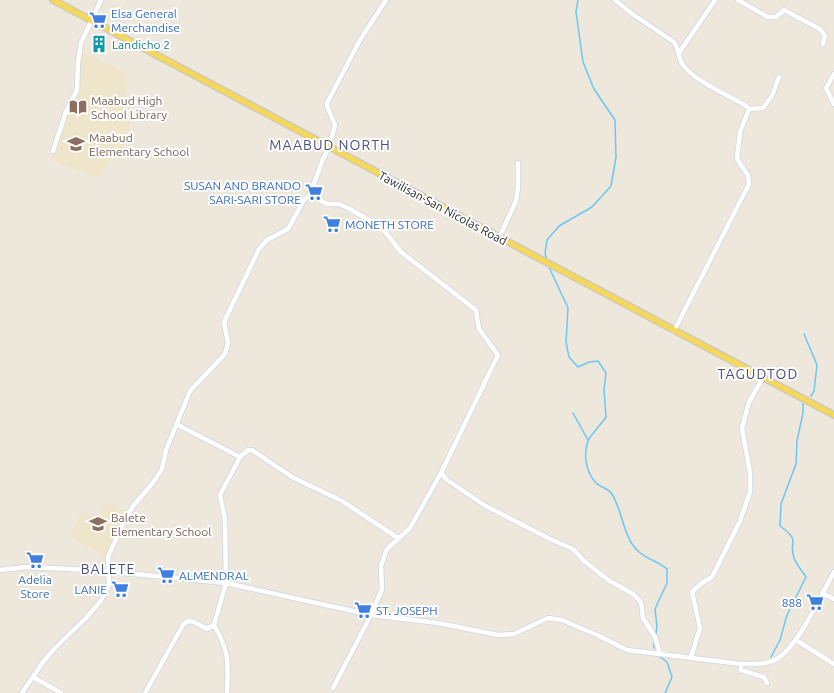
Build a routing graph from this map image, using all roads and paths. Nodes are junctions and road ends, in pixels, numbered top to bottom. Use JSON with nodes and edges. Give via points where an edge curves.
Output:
{"nodes":[{"id":1,"x":53,"y":0,"type":"edge"},
{"id":2,"x":100,"y":0,"type":"edge"},
{"id":3,"x":386,"y":0,"type":"edge"},
{"id":4,"x":616,"y":0,"type":"edge"},
{"id":5,"x":714,"y":0,"type":"edge"},
{"id":6,"x":738,"y":0,"type":"edge"},
{"id":7,"x":91,"y":20,"type":"junction"},
{"id":8,"x":823,"y":44,"type":"dead end"},
{"id":9,"x":679,"y":53,"type":"junction"},
{"id":10,"x":834,"y":74,"type":"edge"},
{"id":11,"x":779,"y":77,"type":"dead end"},
{"id":12,"x":834,"y":104,"type":"edge"},
{"id":13,"x":749,"y":109,"type":"junction"},
{"id":14,"x":329,"y":147,"type":"junction"},
{"id":15,"x":53,"y":151,"type":"dead end"},
{"id":16,"x":518,"y":163,"type":"dead end"},
{"id":17,"x":310,"y":194,"type":"junction"},
{"id":18,"x":499,"y":238,"type":"junction"},
{"id":19,"x":674,"y":331,"type":"junction"},
{"id":20,"x":763,"y":378,"type":"junction"},
{"id":21,"x":834,"y":415,"type":"edge"},
{"id":22,"x":176,"y":424,"type":"junction"},
{"id":23,"x":240,"y":457,"type":"junction"},
{"id":24,"x":441,"y":473,"type":"junction"},
{"id":25,"x":398,"y":538,"type":"junction"},
{"id":26,"x":0,"y":570,"type":"edge"},
{"id":27,"x":108,"y":572,"type":"junction"},
{"id":28,"x":834,"y":572,"type":"edge"},
{"id":29,"x":226,"y":583,"type":"junction"},
{"id":30,"x":822,"y":593,"type":"junction"},
{"id":31,"x":834,"y":599,"type":"edge"},
{"id":32,"x":371,"y":615,"type":"junction"},
{"id":33,"x":214,"y":625,"type":"junction"},
{"id":34,"x":796,"y":640,"type":"junction"},
{"id":35,"x":660,"y":654,"type":"junction"},
{"id":36,"x":692,"y":657,"type":"junction"},
{"id":37,"x":741,"y":664,"type":"junction"},
{"id":38,"x":834,"y":664,"type":"edge"},
{"id":39,"x":33,"y":677,"type":"junction"},
{"id":40,"x":767,"y":683,"type":"dead end"},
{"id":41,"x":333,"y":688,"type":"dead end"},
{"id":42,"x":22,"y":693,"type":"edge"},
{"id":43,"x":61,"y":693,"type":"edge"},
{"id":44,"x":145,"y":693,"type":"edge"},
{"id":45,"x":228,"y":693,"type":"edge"}],
"edges":[{"from":1,"to":7,"type":"main road","name":"Tawilisan-San Nicolas Road"},
{"from":2,"to":7,"type":"street"},
{"from":3,"to":14,"type":"street","via":[[360,40],[327,103],[335,125]]},
{"from":4,"to":9,"type":"street","via":[[674,42]]},
{"from":5,"to":9,"type":"street"},
{"from":6,"to":8,"type":"street","via":[[768,17],[776,17],[784,10],[820,30],[824,36]]},
{"from":7,"to":14,"type":"main road","name":"Tawilisan-San Nicolas Road"},
{"from":7,"to":15,"type":"street","via":[[80,43],[77,90],[66,112]]},
{"from":9,"to":13,"type":"street","via":[[682,63],[689,72]]},
{"from":10,"to":12,"type":"street","via":[[826,88]]},
{"from":11,"to":13,"type":"street","via":[[772,96],[763,108]]},
{"from":13,"to":19,"type":"street","via":[[740,132],[737,159],[748,174],[749,184]]},
{"from":14,"to":17,"type":"street"},
{"from":14,"to":18,"type":"main road","name":"Tawilisan-San Nicolas Road"},
{"from":16,"to":18,"type":"street","via":[[516,201]]},
{"from":17,"to":22,"type":"street","via":[[288,229],[267,240],[259,249],[224,322],[228,343],[225,354],[190,391]]},
{"from":17,"to":24,"type":"street","via":[[327,204],[339,204],[350,209],[382,228],[401,252],[476,310],[479,329],[498,355]]},
{"from":18,"to":19,"type":"main road","name":"Tawilisan-San Nicolas Road"},
{"from":19,"to":20,"type":"main road","name":"Tawilisan-San Nicolas Road"},
{"from":20,"to":21,"type":"main road","name":"Tawilisan-San Nicolas Road"},
{"from":20,"to":36,"type":"street","via":[[749,402],[742,428],[750,473],[750,492],[740,521],[712,577],[692,592],[700,628]]},
{"from":22,"to":23,"type":"street"},
{"from":22,"to":27,"type":"street","via":[[162,469],[133,506],[122,526],[108,557]]},
{"from":23,"to":25,"type":"street","via":[[248,450],[252,450],[292,476],[342,501]]},
{"from":23,"to":29,"type":"street","via":[[220,495],[225,520]]},
{"from":24,"to":25,"type":"street","via":[[410,528]]},
{"from":24,"to":35,"type":"street","via":[[447,480],[484,504],[550,540],[573,549],[608,580],[633,594],[640,602],[643,618]]},
{"from":25,"to":32,"type":"street","via":[[387,549],[381,566],[382,589]]},
{"from":26,"to":27,"type":"street","via":[[26,567]]},
{"from":27,"to":29,"type":"street"},
{"from":27,"to":39,"type":"street","via":[[109,586],[100,602],[54,648]]},
{"from":28,"to":30,"type":"street"},
{"from":29,"to":32,"type":"street"},
{"from":29,"to":33,"type":"street"},
{"from":30,"to":31,"type":"street"},
{"from":30,"to":34,"type":"street"},
{"from":32,"to":35,"type":"street","via":[[438,623],[498,635],[514,634],[548,618],[562,620],[627,650]]},
{"from":32,"to":41,"type":"street"},
{"from":33,"to":44,"type":"street","via":[[207,628],[188,621],[183,625]]},
{"from":33,"to":45,"type":"street","via":[[223,641],[228,658]]},
{"from":34,"to":37,"type":"street","via":[[777,659],[760,664]]},
{"from":34,"to":38,"type":"street"},
{"from":35,"to":36,"type":"street"},
{"from":36,"to":37,"type":"street"},
{"from":37,"to":40,"type":"street","via":[[741,670],[764,677]]},
{"from":39,"to":42,"type":"street"},
{"from":39,"to":43,"type":"street"}]}
